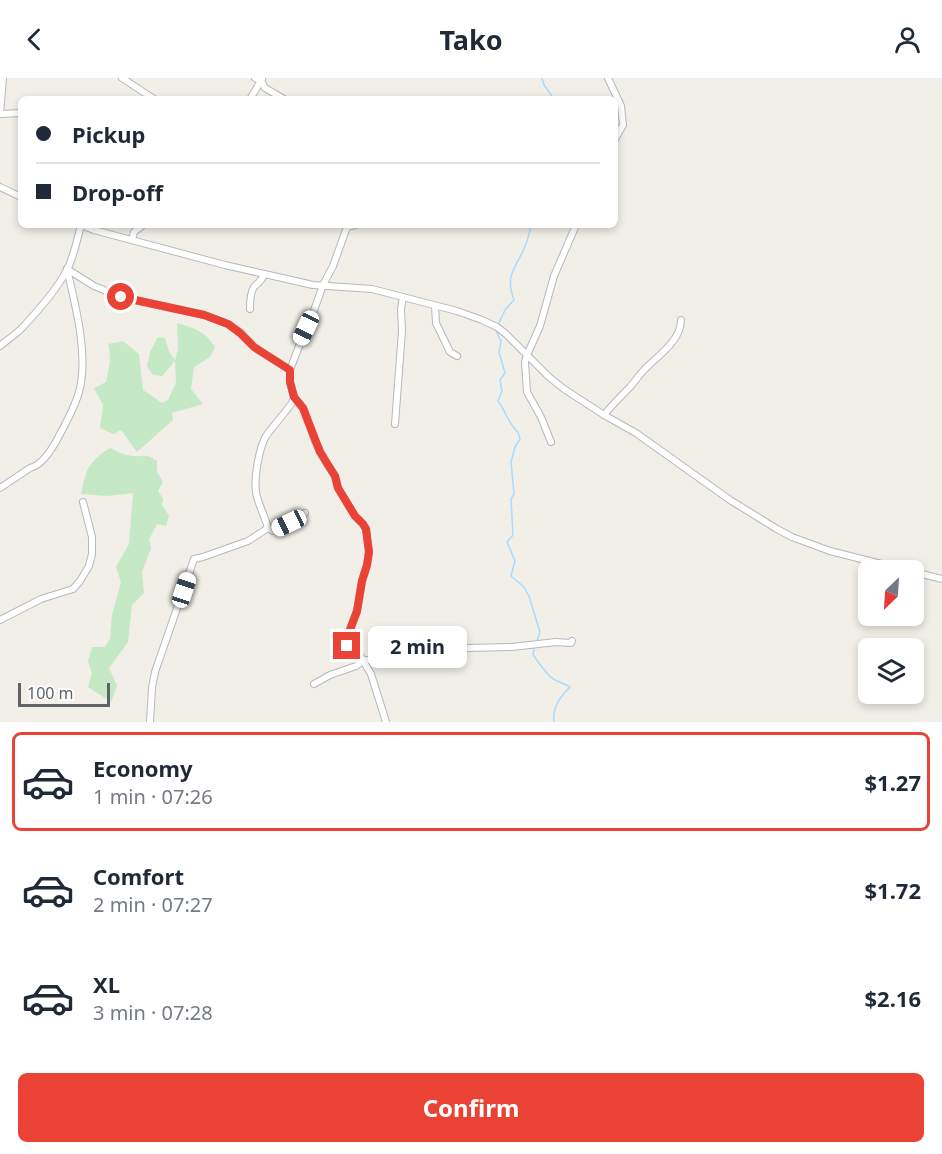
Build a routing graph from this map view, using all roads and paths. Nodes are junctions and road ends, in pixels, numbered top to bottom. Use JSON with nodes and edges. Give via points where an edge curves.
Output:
{"nodes":[{"id":1,"x":3,"y":78,"type":"edge"},
{"id":2,"x":122,"y":78,"type":"edge"},
{"id":3,"x":608,"y":78,"type":"edge"},
{"id":4,"x":260,"y":79,"type":"edge"},
{"id":5,"x":149,"y":96,"type":"edge"},
{"id":6,"x":252,"y":96,"type":"edge"},
{"id":7,"x":279,"y":96,"type":"edge"},
{"id":8,"x":616,"y":96,"type":"edge"},
{"id":9,"x":618,"y":100,"type":"edge"},
{"id":10,"x":18,"y":113,"type":"edge"},
{"id":11,"x":0,"y":114,"type":"edge"},
{"id":12,"x":618,"y":133,"type":"edge"},
{"id":13,"x":0,"y":187,"type":"edge"},
{"id":14,"x":18,"y":196,"type":"edge"},
{"id":15,"x":80,"y":228,"type":"edge"},
{"id":16,"x":91,"y":228,"type":"edge"},
{"id":17,"x":139,"y":228,"type":"edge"},
{"id":18,"x":347,"y":228,"type":"edge"},
{"id":19,"x":575,"y":228,"type":"edge"},
{"id":20,"x":132,"y":240,"type":"junction"},
{"id":21,"x":67,"y":269,"type":"junction"},
{"id":22,"x":264,"y":274,"type":"junction"},
{"id":23,"x":323,"y":285,"type":"junction"},
{"id":24,"x":403,"y":297,"type":"junction"},
{"id":25,"x":435,"y":306,"type":"junction"},
{"id":26,"x":250,"y":309,"type":"dead end"},
{"id":27,"x":681,"y":320,"type":"dead end"},
{"id":28,"x":0,"y":346,"type":"edge"},
{"id":29,"x":526,"y":355,"type":"junction"},
{"id":30,"x":457,"y":356,"type":"dead end"},
{"id":31,"x":290,"y":370,"type":"junction"},
{"id":32,"x":294,"y":397,"type":"junction"},
{"id":33,"x":604,"y":415,"type":"junction"},
{"id":34,"x":395,"y":424,"type":"dead end"},
{"id":35,"x":551,"y":442,"type":"dead end"},
{"id":36,"x":0,"y":488,"type":"edge"},
{"id":37,"x":83,"y":502,"type":"dead end"},
{"id":38,"x":305,"y":513,"type":"dead end"},
{"id":39,"x":268,"y":528,"type":"junction"},
{"id":40,"x":866,"y":560,"type":"edge"},
{"id":41,"x":924,"y":574,"type":"edge"},
{"id":42,"x":942,"y":579,"type":"edge"},
{"id":43,"x":0,"y":620,"type":"edge"},
{"id":44,"x":572,"y":641,"type":"dead end"},
{"id":45,"x":363,"y":661,"type":"junction"},
{"id":46,"x":314,"y":684,"type":"dead end"},
{"id":47,"x":150,"y":722,"type":"edge"},
{"id":48,"x":387,"y":722,"type":"edge"}],
"edges":[{"from":1,"to":11,"type":"street"},
{"from":2,"to":5,"type":"street"},
{"from":3,"to":8,"type":"street"},
{"from":4,"to":6,"type":"street"},
{"from":4,"to":7,"type":"street","via":[[264,88]]},
{"from":9,"to":12,"type":"street","via":[[622,125]]},
{"from":10,"to":11,"type":"street"},
{"from":13,"to":14,"type":"street"},
{"from":15,"to":21,"type":"street"},
{"from":16,"to":20,"type":"street"},
{"from":17,"to":20,"type":"street"},
{"from":18,"to":23,"type":"street"},
{"from":19,"to":29,"type":"street"},
{"from":20,"to":22,"type":"street"},
{"from":21,"to":28,"type":"street","via":[[40,309]]},
{"from":21,"to":31,"type":"street","via":[[121,297],[228,324]]},
{"from":21,"to":36,"type":"street","via":[[83,363],[80,389],[52,449],[34,467]]},
{"from":22,"to":23,"type":"street"},
{"from":22,"to":26,"type":"street","via":[[253,288]]},
{"from":23,"to":24,"type":"street","via":[[372,289]]},
{"from":23,"to":31,"type":"street"},
{"from":24,"to":25,"type":"street"},
{"from":24,"to":34,"type":"street"},
{"from":25,"to":29,"type":"street","via":[[497,327]]},
{"from":25,"to":30,"type":"street","via":[[436,322],[450,352]]},
{"from":27,"to":33,"type":"street","via":[[668,348]]},
{"from":29,"to":33,"type":"street","via":[[564,389]]},
{"from":29,"to":35,"type":"street","via":[[527,392]]},
{"from":31,"to":32,"type":"street"},
{"from":32,"to":39,"type":"street","via":[[265,438],[258,460],[255,493]]},
{"from":32,"to":45,"type":"street","via":[[303,408],[338,488],[366,529],[367,565],[347,646]]},
{"from":33,"to":40,"type":"street","via":[[785,533]]},
{"from":37,"to":43,"type":"street","via":[[92,554],[80,581],[74,589],[41,599]]},
{"from":38,"to":39,"type":"street","via":[[273,531]]},
{"from":39,"to":47,"type":"street","via":[[248,542],[194,559],[155,672]]},
{"from":41,"to":42,"type":"street"},
{"from":44,"to":45,"type":"street","via":[[512,647],[449,647]]},
{"from":45,"to":46,"type":"street"},
{"from":45,"to":48,"type":"street"}]}
